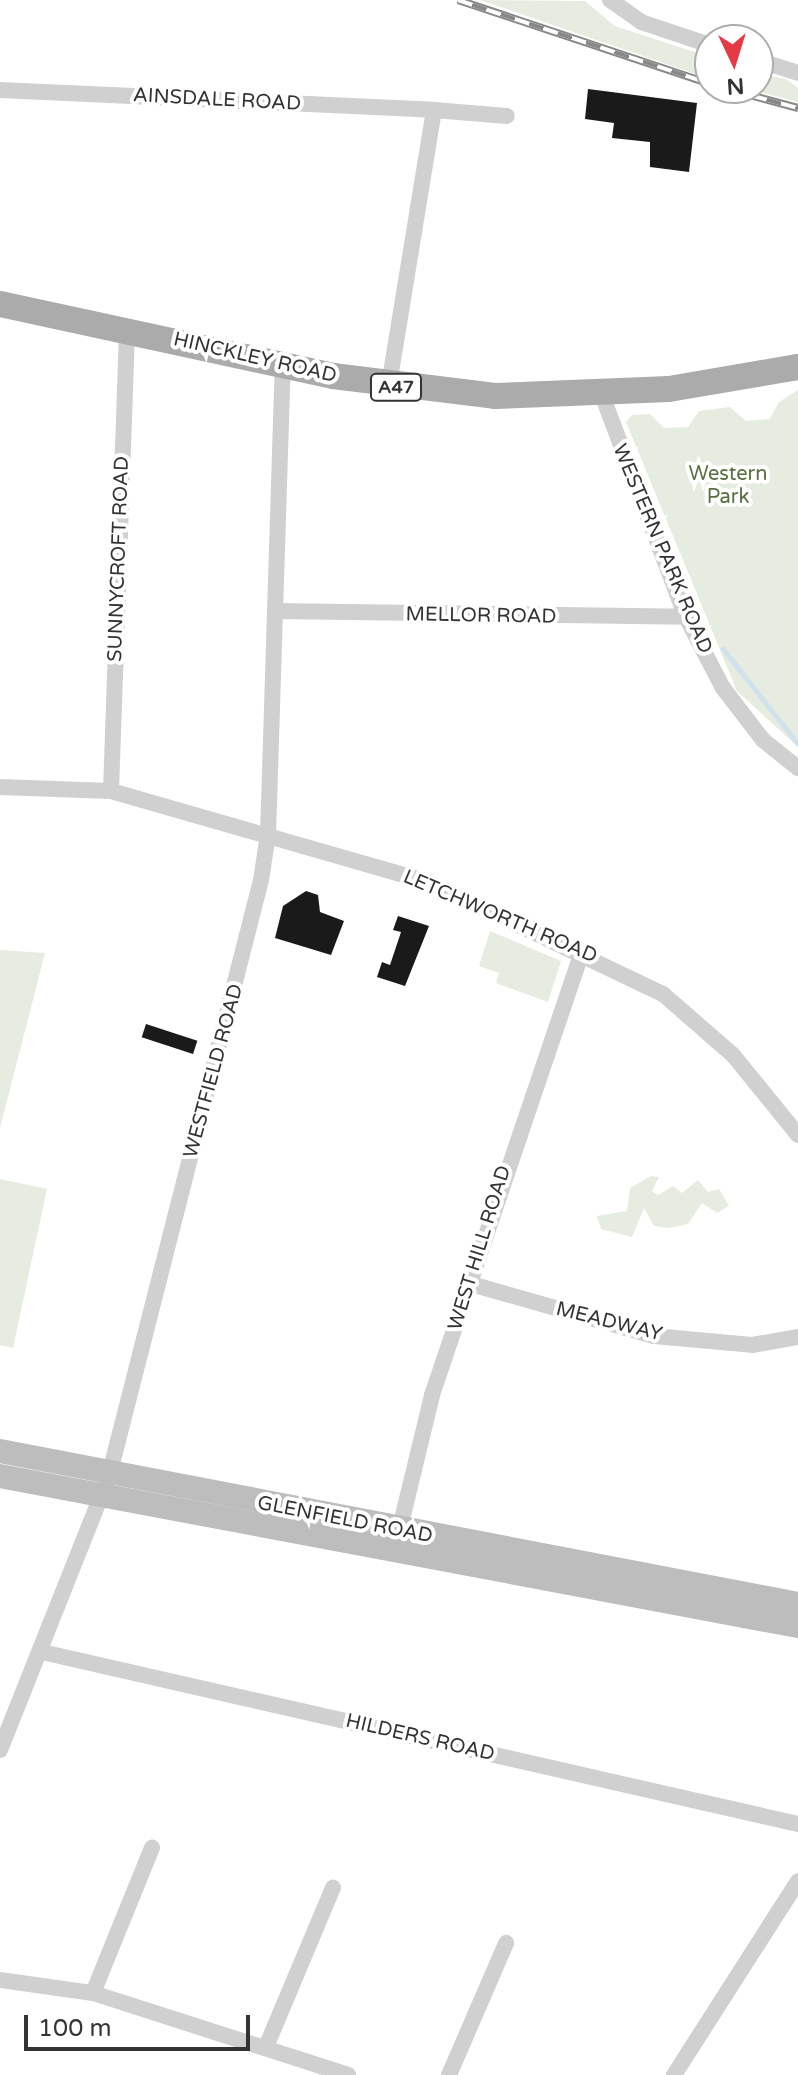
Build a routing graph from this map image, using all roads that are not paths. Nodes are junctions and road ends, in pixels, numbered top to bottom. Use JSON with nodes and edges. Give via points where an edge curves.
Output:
{"nodes":[{"id":1,"x":610,"y":0,"type":"edge"},
{"id":2,"x":694,"y":40,"type":"edge"},
{"id":3,"x":774,"y":65,"type":"edge"},
{"id":4,"x":798,"y":73,"type":"edge"},
{"id":5,"x":0,"y":90,"type":"edge"},
{"id":6,"x":434,"y":110,"type":"junction"},
{"id":7,"x":507,"y":116,"type":"dead end"},
{"id":8,"x":0,"y":304,"type":"edge"},
{"id":9,"x":127,"y":328,"type":"junction"},
{"id":10,"x":283,"y":365,"type":"junction"},
{"id":11,"x":798,"y":367,"type":"edge"},
{"id":12,"x":389,"y":386,"type":"junction"},
{"id":13,"x":602,"y":395,"type":"junction"},
{"id":14,"x":275,"y":611,"type":"junction"},
{"id":15,"x":686,"y":617,"type":"junction"},
{"id":16,"x":798,"y":768,"type":"edge"},
{"id":17,"x":0,"y":787,"type":"edge"},
{"id":18,"x":111,"y":791,"type":"junction"},
{"id":19,"x":268,"y":835,"type":"junction"},
{"id":20,"x":582,"y":951,"type":"junction"},
{"id":21,"x":798,"y":1135,"type":"edge"},
{"id":22,"x":471,"y":1284,"type":"junction"},
{"id":23,"x":798,"y":1337,"type":"edge"},
{"id":24,"x":0,"y":1451,"type":"edge"},
{"id":25,"x":0,"y":1476,"type":"edge"},
{"id":26,"x":106,"y":1485,"type":"junction"},
{"id":27,"x":397,"y":1540,"type":"junction"},
{"id":28,"x":690,"y":1594,"type":"junction"},
{"id":29,"x":798,"y":1604,"type":"edge"},
{"id":30,"x":798,"y":1626,"type":"edge"},
{"id":31,"x":42,"y":1652,"type":"junction"},
{"id":32,"x":0,"y":1750,"type":"edge"},
{"id":33,"x":798,"y":1824,"type":"edge"},
{"id":34,"x":152,"y":1848,"type":"dead end"},
{"id":35,"x":798,"y":1881,"type":"edge"},
{"id":36,"x":333,"y":1888,"type":"dead end"},
{"id":37,"x":506,"y":1943,"type":"dead end"},
{"id":38,"x":0,"y":1980,"type":"edge"},
{"id":39,"x":93,"y":1993,"type":"junction"},
{"id":40,"x":266,"y":2047,"type":"junction"},
{"id":41,"x":348,"y":2075,"type":"edge"},
{"id":42,"x":449,"y":2075,"type":"edge"},
{"id":43,"x":674,"y":2075,"type":"edge"}],
"edges":[{"from":1,"to":2,"type":"street","via":[[641,22]]},
{"from":3,"to":4,"type":"street"},
{"from":5,"to":6,"type":"street","name":"AINSDALE ROAD"},
{"from":6,"to":7,"type":"street","name":"AINSDALE ROAD"},
{"from":6,"to":12,"type":"street"},
{"from":8,"to":9,"type":"main road","name":"HINCKLEY ROAD","number":"A47"},
{"from":9,"to":10,"type":"main road","name":"HINCKLEY ROAD","number":"A47"},
{"from":9,"to":18,"type":"street","name":"SUNNYCROFT ROAD"},
{"from":10,"to":12,"type":"main road","name":"HINCKLEY ROAD","number":"A47"},
{"from":10,"to":14,"type":"street","name":"WESTFIELD ROAD"},
{"from":11,"to":13,"type":"main road","name":"HINCKLEY ROAD","number":"A47"},
{"from":12,"to":13,"type":"main road","name":"HINCKLEY ROAD","number":"A47","via":[[495,396]]},
{"from":13,"to":15,"type":"street","name":"WESTERN PARK ROAD"},
{"from":14,"to":15,"type":"street","name":"MELLOR ROAD"},
{"from":14,"to":19,"type":"street","name":"WESTFIELD ROAD"},
{"from":15,"to":16,"type":"street","name":"WESTERN PARK ROAD","via":[[741,714]]},
{"from":17,"to":18,"type":"street","name":"LETCHWORTH ROAD"},
{"from":18,"to":19,"type":"street","name":"LETCHWORTH ROAD"},
{"from":19,"to":20,"type":"street","name":"LETCHWORTH ROAD","via":[[428,882]]},
{"from":19,"to":26,"type":"street","name":"WESTFIELD ROAD","via":[[245,954]]},
{"from":20,"to":21,"type":"street","name":"LETCHWORTH ROAD","via":[[636,976],[690,1014],[743,1066]]},
{"from":20,"to":22,"type":"street","name":"WEST HILL ROAD","via":[[502,1174]]},
{"from":22,"to":23,"type":"street","name":"MEADWAY","via":[[654,1336],[752,1345]]},
{"from":22,"to":27,"type":"street","name":"WEST HILL ROAD","via":[[432,1395]]},
{"from":24,"to":26,"type":"street","name":"GLENFIELD ROAD"},
{"from":25,"to":26,"type":"street","name":"GLENFIELD ROAD"},
{"from":26,"to":27,"type":"street","name":"GLENFIELD ROAD"},
{"from":26,"to":31,"type":"street","name":"WESTFIELD ROAD"},
{"from":27,"to":28,"type":"street","name":"GLENFIELD ROAD"},
{"from":28,"to":29,"type":"street","name":"GLENFIELD ROAD"},
{"from":28,"to":30,"type":"street","name":"GLENFIELD ROAD"},
{"from":31,"to":32,"type":"street","name":"WESTFIELD ROAD"},
{"from":31,"to":33,"type":"street","name":"HILDERS ROAD"},
{"from":34,"to":39,"type":"street"},
{"from":35,"to":43,"type":"street"},
{"from":36,"to":40,"type":"street"},
{"from":37,"to":42,"type":"street"},
{"from":38,"to":39,"type":"street"},
{"from":39,"to":40,"type":"street"},
{"from":40,"to":41,"type":"street"}]}
